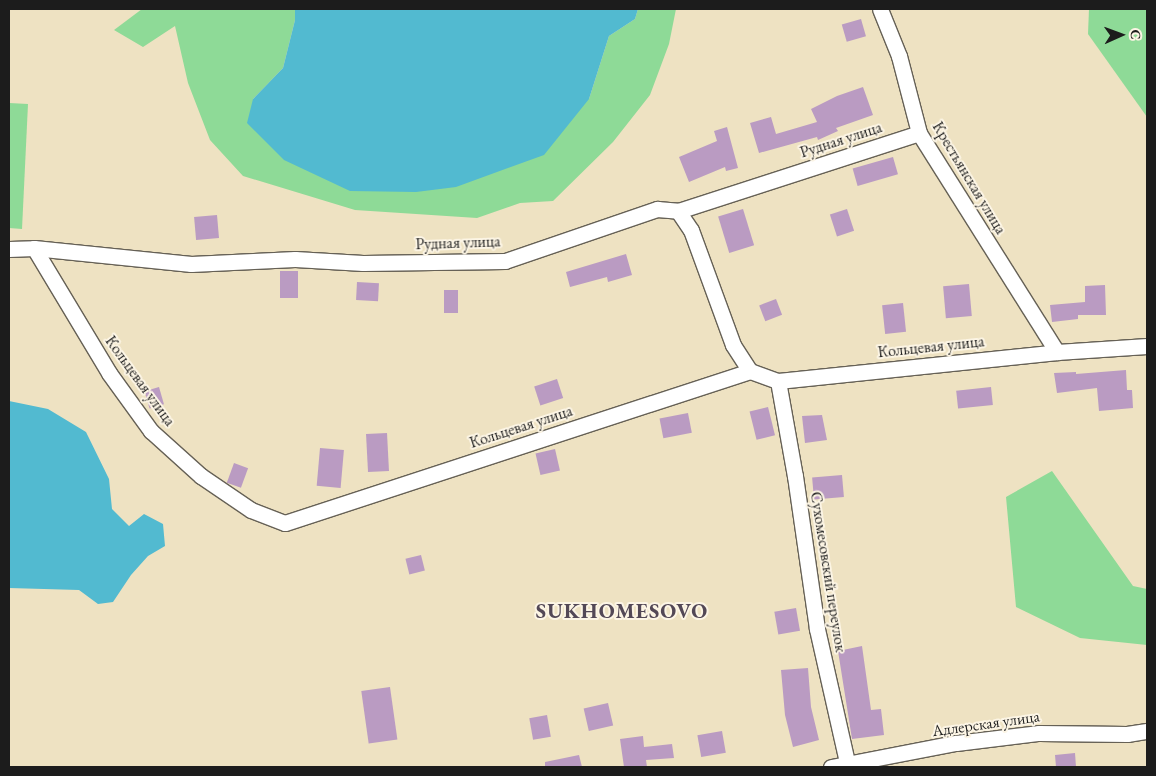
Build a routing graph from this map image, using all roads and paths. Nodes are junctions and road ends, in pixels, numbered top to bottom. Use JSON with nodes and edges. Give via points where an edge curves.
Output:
{"nodes":[{"id":1,"x":880,"y":9,"type":"edge"},
{"id":2,"x":919,"y":134,"type":"junction"},
{"id":3,"x":678,"y":211,"type":"junction"},
{"id":4,"x":34,"y":248,"type":"junction"},
{"id":5,"x":9,"y":249,"type":"edge"},
{"id":6,"x":1147,"y":346,"type":"edge"},
{"id":7,"x":1057,"y":352,"type":"junction"},
{"id":8,"x":750,"y":371,"type":"junction"},
{"id":9,"x":778,"y":381,"type":"junction"},
{"id":10,"x":1147,"y":732,"type":"edge"},
{"id":11,"x":848,"y":766,"type":"edge"},
{"id":12,"x":831,"y":767,"type":"edge"}],
"edges":[{"from":1,"to":2,"type":"street","name":"Крестьянская улица","via":[[899,56]]},
{"from":2,"to":3,"type":"street","name":"Рудная улица"},
{"from":2,"to":7,"type":"street","name":"Крестьянская улица"},
{"from":3,"to":4,"type":"street","name":"Рудная улица","via":[[657,209],[506,261],[363,263],[295,259],[191,264]]},
{"from":3,"to":8,"type":"street","via":[[691,230],[733,345]]},
{"from":4,"to":5,"type":"street","name":"Рудная улица"},
{"from":4,"to":8,"type":"street","name":"Кольцевая улица","via":[[109,373],[152,431],[208,481],[251,510],[285,523]]},
{"from":6,"to":7,"type":"street","name":"Кольцевая улица"},
{"from":7,"to":9,"type":"street","name":"Кольцевая улица"},
{"from":8,"to":9,"type":"street","name":"Кольцевая улица"},
{"from":9,"to":11,"type":"street","name":"Сухомесовский переулок","via":[[816,629]]},
{"from":10,"to":11,"type":"street","name":"Адлерская улица","via":[[1039,733],[956,743]]},
{"from":11,"to":12,"type":"street","name":"Адлерская улица"}]}
